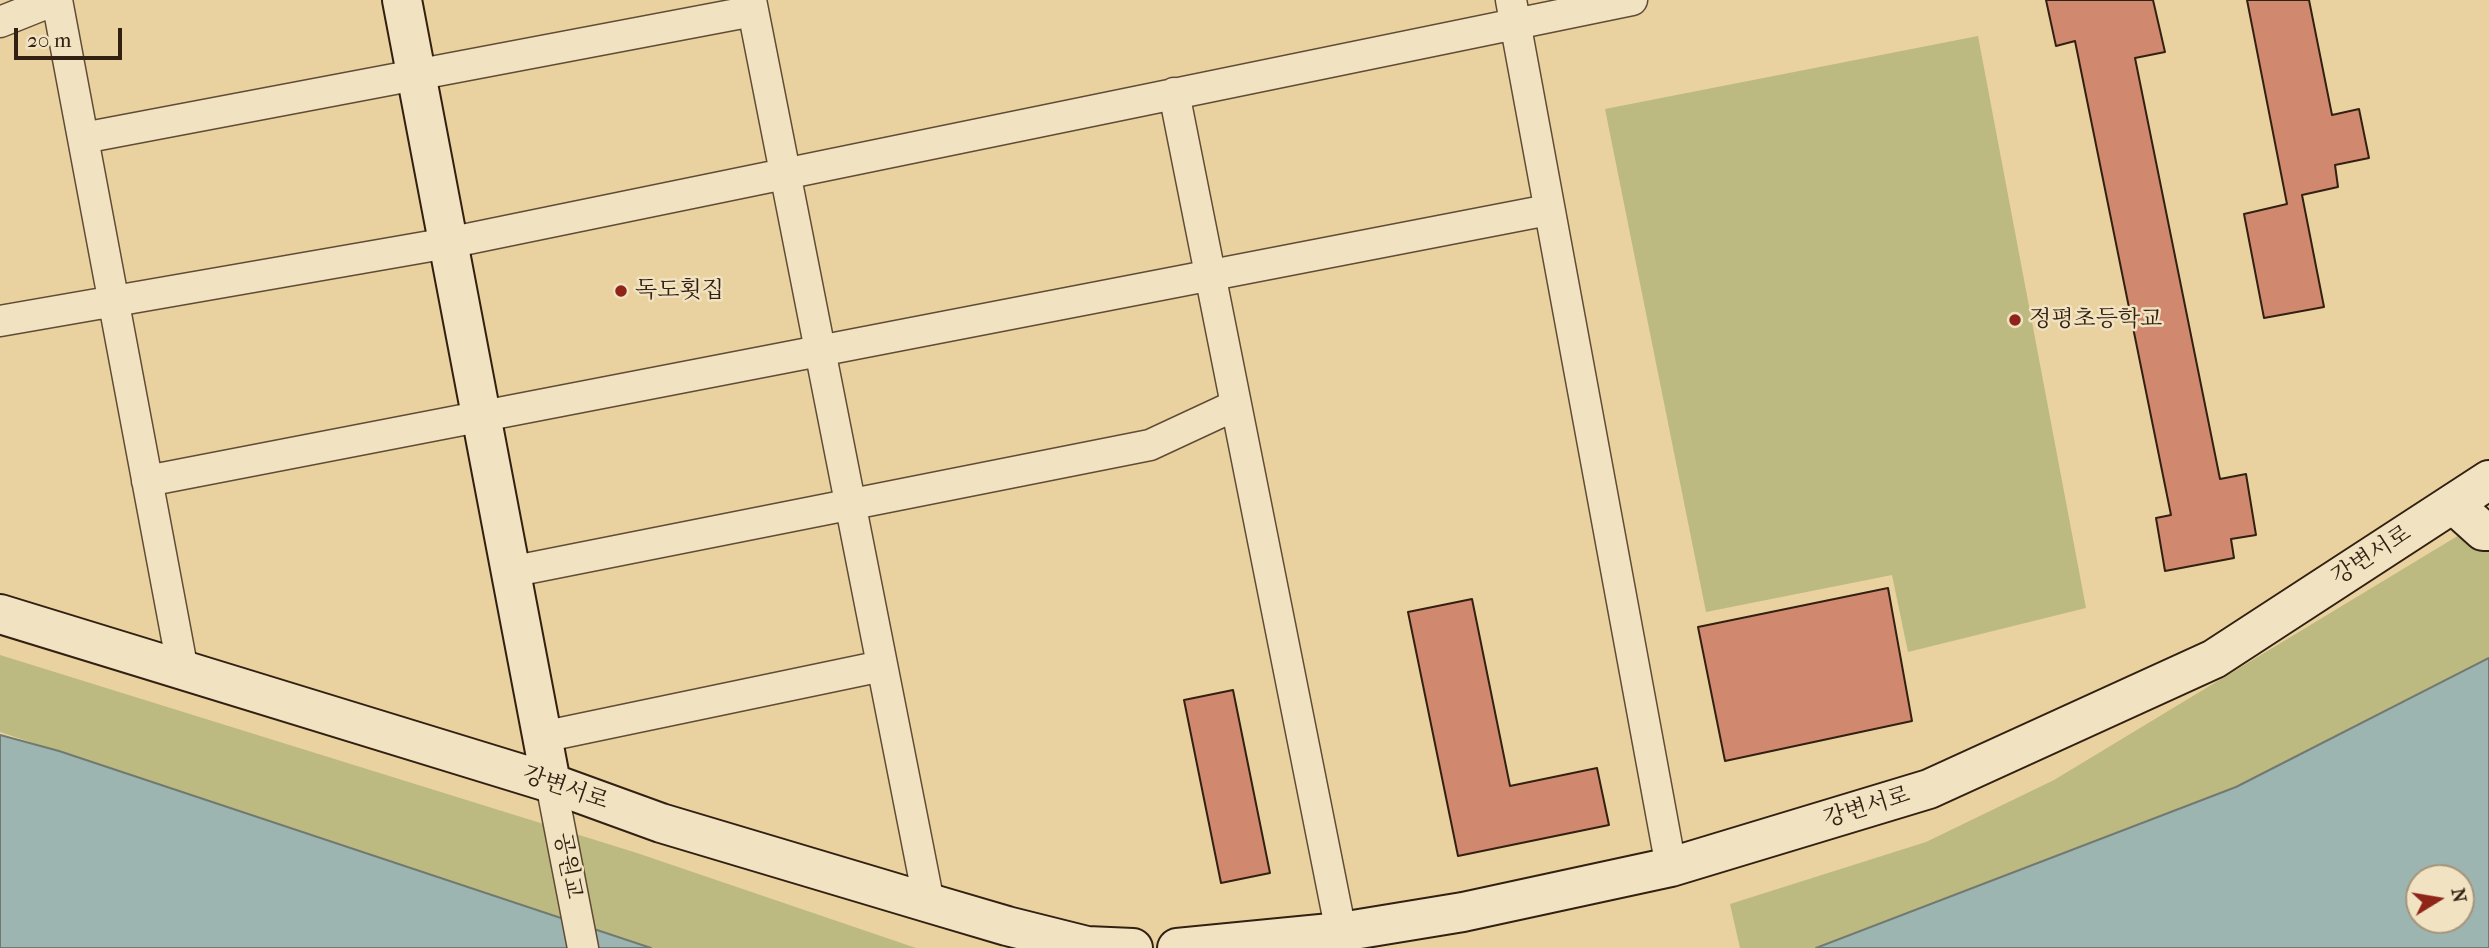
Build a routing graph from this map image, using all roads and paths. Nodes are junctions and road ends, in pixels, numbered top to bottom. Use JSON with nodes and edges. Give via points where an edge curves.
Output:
{"nodes":[{"id":1,"x":56,"y":0,"type":"edge"},
{"id":2,"x":402,"y":0,"type":"edge"},
{"id":3,"x":1632,"y":0,"type":"edge"},
{"id":4,"x":752,"y":5,"type":"edge"},
{"id":5,"x":1513,"y":11,"type":"edge"},
{"id":6,"x":0,"y":22,"type":"edge"},
{"id":7,"x":416,"y":75,"type":"junction"},
{"id":8,"x":1174,"y":93,"type":"junction"},
{"id":9,"x":83,"y":138,"type":"junction"},
{"id":10,"x":785,"y":173,"type":"junction"},
{"id":11,"x":1548,"y":210,"type":"junction"},
{"id":12,"x":448,"y":243,"type":"junction"},
{"id":13,"x":1210,"y":276,"type":"junction"},
{"id":14,"x":114,"y":302,"type":"junction"},
{"id":15,"x":0,"y":321,"type":"edge"},
{"id":16,"x":820,"y":352,"type":"junction"},
{"id":17,"x":1236,"y":405,"type":"junction"},
{"id":18,"x":481,"y":418,"type":"junction"},
{"id":19,"x":2489,"y":480,"type":"edge"},
{"id":20,"x":147,"y":481,"type":"junction"},
{"id":21,"x":850,"y":504,"type":"junction"},
{"id":22,"x":2453,"y":504,"type":"junction"},
{"id":23,"x":2489,"y":531,"type":"edge"},
{"id":24,"x":510,"y":572,"type":"junction"},
{"id":25,"x":0,"y":614,"type":"edge"},
{"id":26,"x":882,"y":666,"type":"junction"},
{"id":27,"x":183,"y":671,"type":"junction"},
{"id":28,"x":542,"y":737,"type":"junction"},
{"id":29,"x":551,"y":783,"type":"junction"},
{"id":30,"x":1671,"y":867,"type":"junction"},
{"id":31,"x":929,"y":903,"type":"junction"},
{"id":32,"x":1341,"y":932,"type":"junction"},
{"id":33,"x":583,"y":948,"type":"edge"},
{"id":34,"x":1133,"y":948,"type":"edge"},
{"id":35,"x":1177,"y":948,"type":"edge"}],
"edges":[{"from":1,"to":6,"type":"street"},
{"from":1,"to":9,"type":"street"},
{"from":2,"to":7,"type":"street"},
{"from":3,"to":5,"type":"street"},
{"from":4,"to":7,"type":"street"},
{"from":4,"to":10,"type":"street"},
{"from":5,"to":8,"type":"street"},
{"from":5,"to":11,"type":"street"},
{"from":7,"to":9,"type":"street"},
{"from":7,"to":12,"type":"street"},
{"from":8,"to":10,"type":"street"},
{"from":8,"to":13,"type":"street"},
{"from":9,"to":14,"type":"street"},
{"from":10,"to":12,"type":"street"},
{"from":10,"to":16,"type":"street"},
{"from":11,"to":13,"type":"street"},
{"from":11,"to":30,"type":"street"},
{"from":12,"to":14,"type":"street"},
{"from":12,"to":18,"type":"street"},
{"from":13,"to":16,"type":"street"},
{"from":13,"to":17,"type":"street"},
{"from":14,"to":15,"type":"street"},
{"from":14,"to":20,"type":"street"},
{"from":16,"to":18,"type":"street"},
{"from":16,"to":21,"type":"street"},
{"from":17,"to":21,"type":"street","via":[[1150,445]]},
{"from":17,"to":32,"type":"street"},
{"from":18,"to":20,"type":"street"},
{"from":18,"to":24,"type":"street"},
{"from":19,"to":22,"type":"street","name":"강변서로"},
{"from":20,"to":27,"type":"street"},
{"from":21,"to":24,"type":"street"},
{"from":21,"to":26,"type":"street"},
{"from":22,"to":23,"type":"street","via":[[2483,531]]},
{"from":22,"to":30,"type":"street","name":"강변서로","via":[[2214,659],[1929,789]]},
{"from":24,"to":28,"type":"street"},
{"from":25,"to":27,"type":"street","name":"강변서로"},
{"from":26,"to":28,"type":"street"},
{"from":26,"to":31,"type":"street"},
{"from":27,"to":29,"type":"street","name":"강변서로"},
{"from":28,"to":29,"type":"street"},
{"from":29,"to":31,"type":"street","name":"강변서로","via":[[661,823]]},
{"from":29,"to":33,"type":"street","name":"공원교"},
{"from":30,"to":32,"type":"street","name":"강변서로","via":[[1463,912]]},
{"from":31,"to":34,"type":"street","name":"강변서로","via":[[1087,946]]},
{"from":32,"to":35,"type":"street","name":"강변서로"}]}
